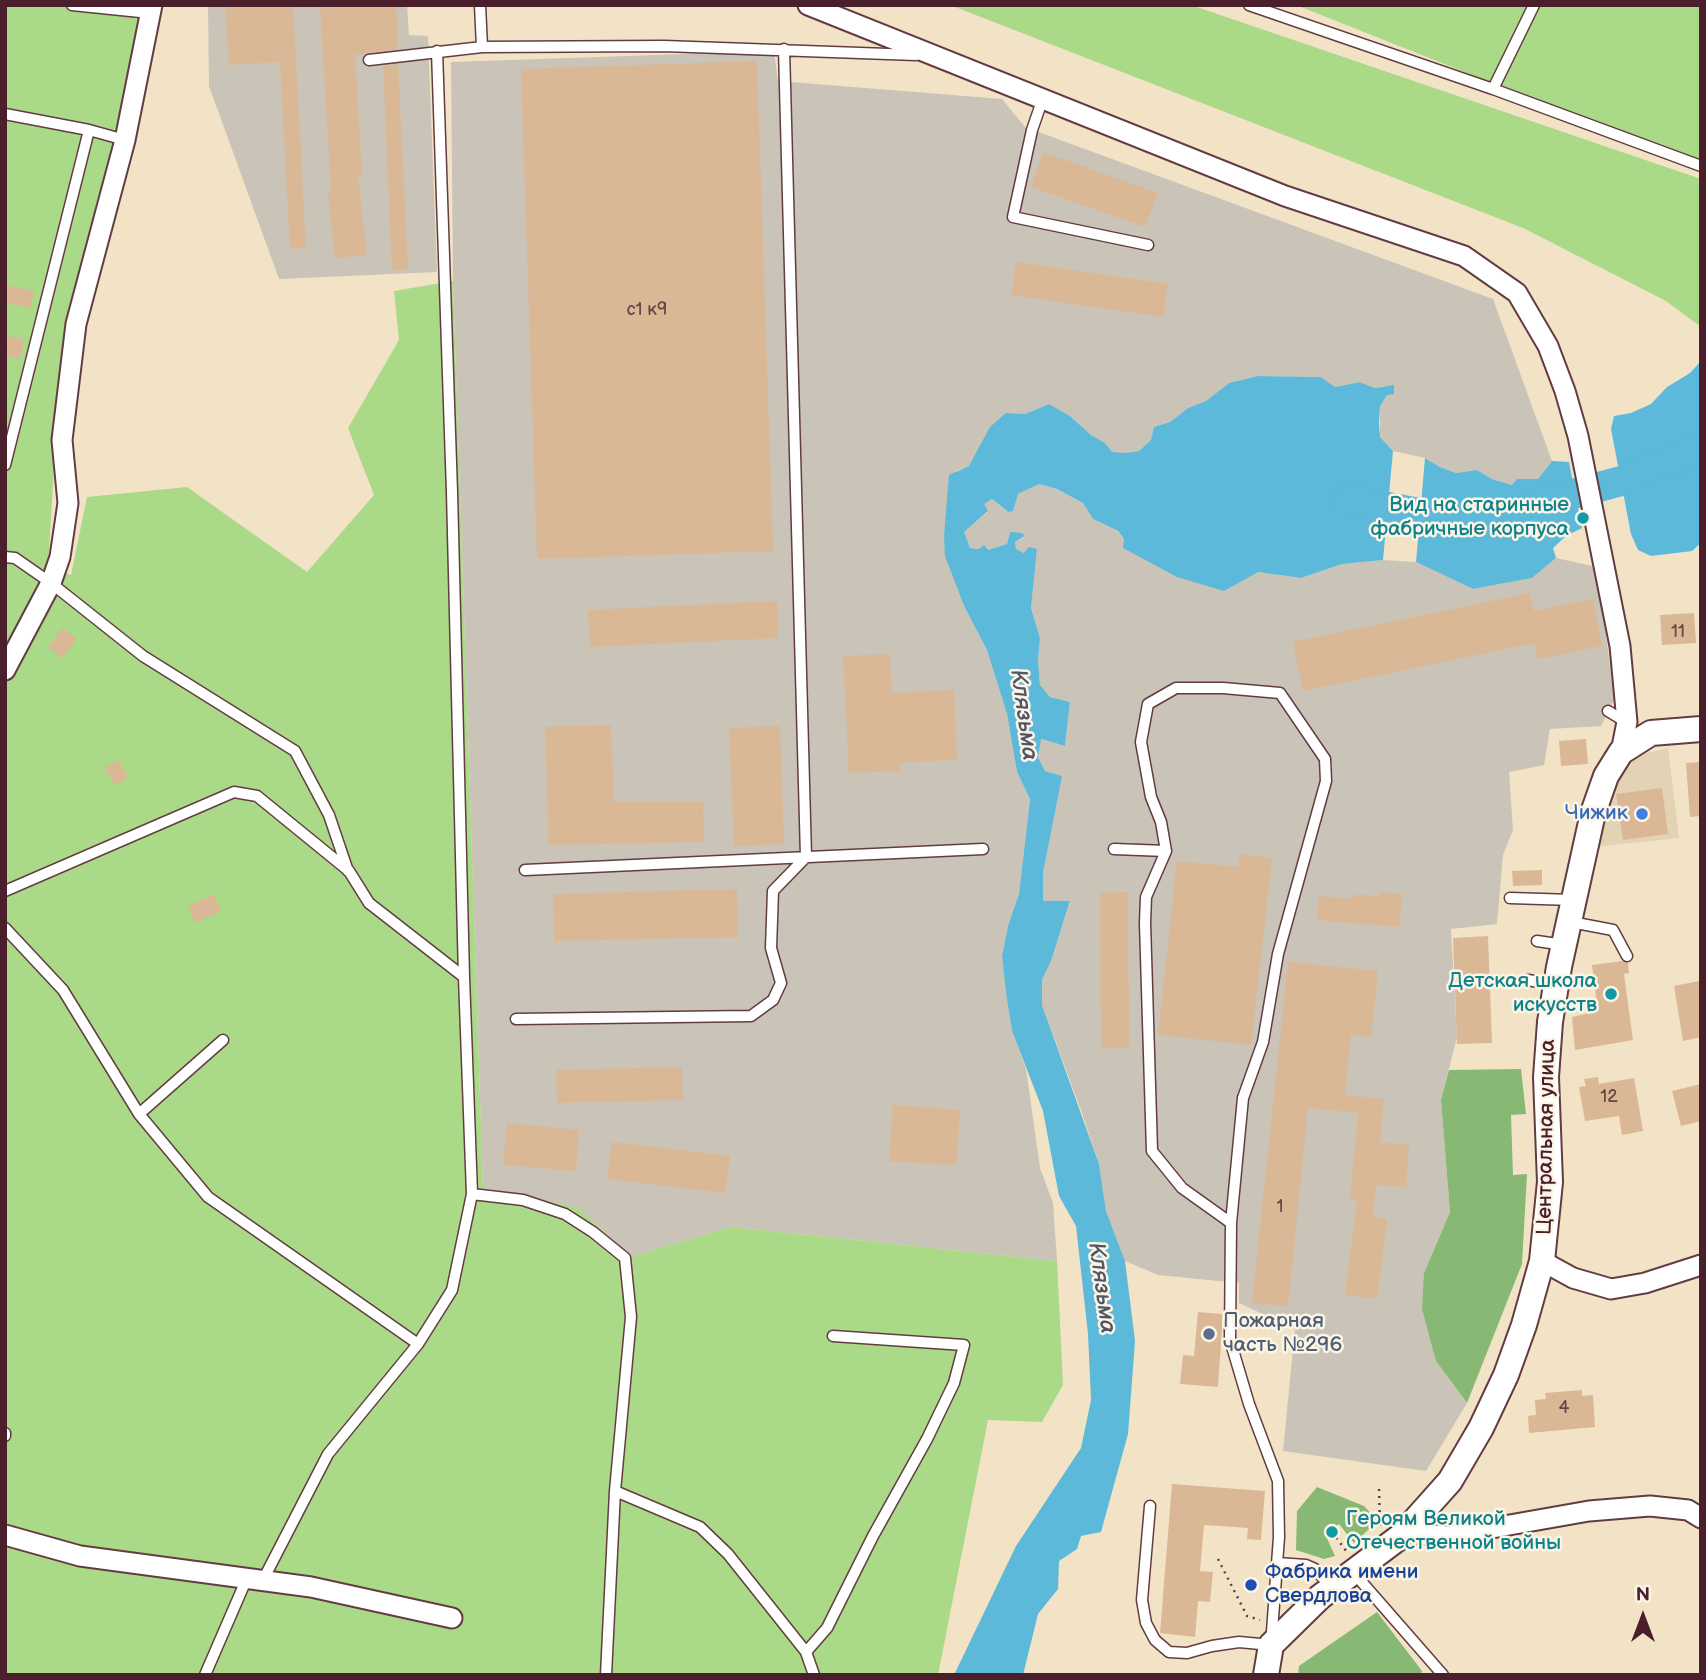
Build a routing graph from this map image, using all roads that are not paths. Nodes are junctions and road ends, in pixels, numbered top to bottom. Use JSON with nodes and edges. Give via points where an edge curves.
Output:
{"nodes":[{"id":1,"x":72,"y":5,"type":"edge"},
{"id":2,"x":480,"y":5,"type":"edge"},
{"id":3,"x":808,"y":5,"type":"edge"},
{"id":4,"x":1249,"y":5,"type":"edge"},
{"id":5,"x":1534,"y":5,"type":"edge"},
{"id":6,"x":151,"y":9,"type":"edge"},
{"id":7,"x":482,"y":47,"type":"junction"},
{"id":8,"x":784,"y":49,"type":"junction"},
{"id":9,"x":437,"y":51,"type":"junction"},
{"id":10,"x":936,"y":56,"type":"junction"},
{"id":11,"x":369,"y":60,"type":"dead end"},
{"id":12,"x":1493,"y":89,"type":"junction"},
{"id":13,"x":1042,"y":98,"type":"junction"},
{"id":14,"x":5,"y":114,"type":"edge"},
{"id":15,"x":89,"y":130,"type":"junction"},
{"id":16,"x":125,"y":140,"type":"junction"},
{"id":17,"x":1701,"y":166,"type":"edge"},
{"id":18,"x":1148,"y":245,"type":"dead end"},
{"id":19,"x":5,"y":465,"type":"edge"},
{"id":20,"x":5,"y":557,"type":"edge"},
{"id":21,"x":51,"y":583,"type":"junction"},
{"id":22,"x":5,"y":670,"type":"edge"},
{"id":23,"x":1608,"y":711,"type":"dead end"},
{"id":24,"x":1627,"y":722,"type":"junction"},
{"id":25,"x":1701,"y":729,"type":"edge"},
{"id":26,"x":1621,"y":752,"type":"junction"},
{"id":27,"x":983,"y":849,"type":"dead end"},
{"id":28,"x":1114,"y":849,"type":"dead end"},
{"id":29,"x":1166,"y":850,"type":"junction"},
{"id":30,"x":806,"y":857,"type":"junction"},
{"id":31,"x":525,"y":870,"type":"dead end"},
{"id":32,"x":349,"y":871,"type":"junction"},
{"id":33,"x":5,"y":891,"type":"edge"},
{"id":34,"x":1510,"y":898,"type":"dead end"},
{"id":35,"x":1569,"y":922,"type":"junction"},
{"id":36,"x":5,"y":928,"type":"edge"},
{"id":37,"x":1537,"y":941,"type":"dead end"},
{"id":38,"x":1627,"y":956,"type":"dead end"},
{"id":39,"x":464,"y":977,"type":"junction"},
{"id":40,"x":1528,"y":980,"type":"dead end"},
{"id":41,"x":1556,"y":985,"type":"junction"},
{"id":42,"x":516,"y":1019,"type":"dead end"},
{"id":43,"x":223,"y":1040,"type":"dead end"},
{"id":44,"x":139,"y":1114,"type":"junction"},
{"id":45,"x":472,"y":1194,"type":"junction"},
{"id":46,"x":1231,"y":1223,"type":"junction"},
{"id":47,"x":1542,"y":1261,"type":"junction"},
{"id":48,"x":1701,"y":1266,"type":"edge"},
{"id":49,"x":832,"y":1336,"type":"dead end"},
{"id":50,"x":418,"y":1344,"type":"junction"},
{"id":51,"x":615,"y":1491,"type":"junction"},
{"id":52,"x":1150,"y":1506,"type":"dead end"},
{"id":53,"x":1701,"y":1518,"type":"edge"},
{"id":54,"x":1392,"y":1532,"type":"junction"},
{"id":55,"x":5,"y":1535,"type":"edge"},
{"id":56,"x":1277,"y":1563,"type":"junction"},
{"id":57,"x":1351,"y":1563,"type":"junction"},
{"id":58,"x":255,"y":1578,"type":"junction"},
{"id":59,"x":1332,"y":1588,"type":"junction"},
{"id":60,"x":452,"y":1618,"type":"dead end"},
{"id":61,"x":1272,"y":1645,"type":"junction"},
{"id":62,"x":806,"y":1652,"type":"junction"},
{"id":63,"x":205,"y":1675,"type":"edge"},
{"id":64,"x":606,"y":1675,"type":"edge"},
{"id":65,"x":814,"y":1675,"type":"edge"},
{"id":66,"x":1266,"y":1675,"type":"edge"},
{"id":67,"x":1443,"y":1675,"type":"edge"}],
"edges":[{"from":1,"to":6,"type":"lane"},
{"from":2,"to":7,"type":"lane"},
{"from":3,"to":10,"type":"street"},
{"from":4,"to":12,"type":"lane"},
{"from":5,"to":12,"type":"lane"},
{"from":6,"to":16,"type":"street"},
{"from":7,"to":8,"type":"lane"},
{"from":7,"to":9,"type":"lane"},
{"from":8,"to":10,"type":"lane"},
{"from":8,"to":30,"type":"lane"},
{"from":9,"to":11,"type":"lane"},
{"from":9,"to":39,"type":"lane"},
{"from":10,"to":13,"type":"street"},
{"from":12,"to":17,"type":"lane"},
{"from":13,"to":18,"type":"lane","via":[[1013,217]]},
{"from":13,"to":24,"type":"street","via":[[1285,196],[1464,256],[1517,293],[1548,346],[1578,436],[1599,538],[1601,577],[1620,646]]},
{"from":14,"to":15,"type":"lane"},
{"from":15,"to":16,"type":"lane"},
{"from":15,"to":19,"type":"lane"},
{"from":16,"to":21,"type":"street","via":[[76,324],[62,440],[68,503]]},
{"from":20,"to":21,"type":"lane","via":[[15,558]]},
{"from":21,"to":22,"type":"street"},
{"from":21,"to":32,"type":"lane","via":[[143,656],[295,751],[329,815]]},
{"from":23,"to":24,"type":"lane"},
{"from":24,"to":26,"type":"street"},
{"from":25,"to":26,"type":"street","name":"Центральная улица","via":[[1651,733]]},
{"from":26,"to":35,"type":"street","name":"Центральная улица","via":[[1606,776],[1593,813]]},
{"from":27,"to":30,"type":"lane"},
{"from":28,"to":29,"type":"lane"},
{"from":29,"to":46,"type":"lane","via":[[1146,897],[1152,1151],[1182,1188]]},
{"from":29,"to":46,"type":"lane","via":[[1142,742],[1148,704],[1176,688],[1280,693],[1325,759],[1326,781],[1279,954],[1263,1042],[1243,1098]]},
{"from":30,"to":31,"type":"lane"},
{"from":30,"to":42,"type":"lane","via":[[773,891],[771,948],[781,983],[773,1000],[751,1016]]},
{"from":32,"to":33,"type":"lane","via":[[257,796],[234,792]]},
{"from":32,"to":39,"type":"lane","via":[[369,903]]},
{"from":34,"to":35,"type":"lane"},
{"from":35,"to":37,"type":"lane"},
{"from":35,"to":38,"type":"lane","via":[[1613,930]]},
{"from":35,"to":41,"type":"street","name":"Центральная улица"},
{"from":36,"to":44,"type":"lane","via":[[63,990]]},
{"from":39,"to":45,"type":"lane"},
{"from":40,"to":41,"type":"lane"},
{"from":41,"to":47,"type":"street","name":"Центральная улица","via":[[1546,1077],[1550,1182]]},
{"from":43,"to":44,"type":"lane"},
{"from":44,"to":50,"type":"lane","via":[[208,1197]]},
{"from":45,"to":50,"type":"lane","via":[[452,1290]]},
{"from":45,"to":51,"type":"lane","via":[[523,1200],[565,1214],[625,1258],[631,1317]]},
{"from":46,"to":56,"type":"lane","via":[[1230,1340],[1278,1481]]},
{"from":47,"to":48,"type":"street","via":[[1573,1279],[1611,1289]]},
{"from":47,"to":54,"type":"street","name":"Центральная улица","via":[[1506,1375],[1481,1428],[1450,1481]]},
{"from":49,"to":62,"type":"lane","via":[[964,1345],[954,1383],[927,1439],[827,1628]]},
{"from":50,"to":58,"type":"lane","via":[[328,1454]]},
{"from":51,"to":62,"type":"lane","via":[[700,1527],[728,1553]]},
{"from":51,"to":64,"type":"lane"},
{"from":52,"to":61,"type":"lane","via":[[1142,1600],[1155,1640],[1169,1652],[1187,1653],[1239,1642]]},
{"from":53,"to":54,"type":"street","via":[[1688,1510],[1650,1506],[1589,1511],[1447,1536]]},
{"from":54,"to":57,"type":"street","name":"Центральная улица"},
{"from":55,"to":58,"type":"street","via":[[80,1556]]},
{"from":56,"to":59,"type":"lane","via":[[1315,1569]]},
{"from":56,"to":61,"type":"lane"},
{"from":57,"to":59,"type":"street","name":"Центральная улица"},
{"from":57,"to":67,"type":"lane"},
{"from":58,"to":60,"type":"street"},
{"from":58,"to":63,"type":"lane"},
{"from":59,"to":61,"type":"street","name":"Центральная улица"},
{"from":61,"to":66,"type":"street"},
{"from":62,"to":65,"type":"lane"}]}
